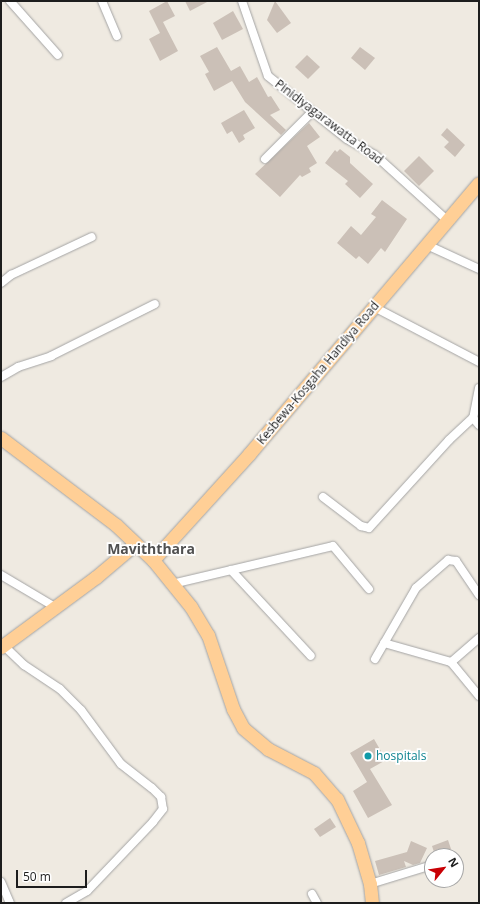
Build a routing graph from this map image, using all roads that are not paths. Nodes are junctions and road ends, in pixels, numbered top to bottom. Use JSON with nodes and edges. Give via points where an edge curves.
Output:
{"nodes":[{"id":1,"x":10,"y":1,"type":"edge"},
{"id":2,"x":102,"y":1,"type":"edge"},
{"id":3,"x":242,"y":1,"type":"edge"},
{"id":4,"x":117,"y":36,"type":"dead end"},
{"id":5,"x":58,"y":55,"type":"dead end"},
{"id":6,"x":312,"y":112,"type":"junction"},
{"id":7,"x":265,"y":159,"type":"dead end"},
{"id":8,"x":479,"y":183,"type":"edge"},
{"id":9,"x":448,"y":221,"type":"junction"},
{"id":10,"x":92,"y":237,"type":"dead end"},
{"id":11,"x":427,"y":245,"type":"junction"},
{"id":12,"x":479,"y":269,"type":"edge"},
{"id":13,"x":1,"y":283,"type":"edge"},
{"id":14,"x":155,"y":304,"type":"dead end"},
{"id":15,"x":374,"y":307,"type":"junction"},
{"id":16,"x":479,"y":362,"type":"edge"},
{"id":17,"x":1,"y":377,"type":"edge"},
{"id":18,"x":479,"y":388,"type":"edge"},
{"id":19,"x":473,"y":418,"type":"junction"},
{"id":20,"x":479,"y":425,"type":"edge"},
{"id":21,"x":1,"y":438,"type":"edge"},
{"id":22,"x":323,"y":497,"type":"dead end"},
{"id":23,"x":135,"y":544,"type":"junction"},
{"id":24,"x":153,"y":560,"type":"junction"},
{"id":25,"x":231,"y":570,"type":"junction"},
{"id":26,"x":1,"y":574,"type":"edge"},
{"id":27,"x":172,"y":584,"type":"junction"},
{"id":28,"x":369,"y":589,"type":"dead end"},
{"id":29,"x":479,"y":595,"type":"edge"},
{"id":30,"x":55,"y":607,"type":"junction"},
{"id":31,"x":479,"y":638,"type":"edge"},
{"id":32,"x":384,"y":643,"type":"junction"},
{"id":33,"x":2,"y":645,"type":"edge"},
{"id":34,"x":311,"y":656,"type":"dead end"},
{"id":35,"x":375,"y":659,"type":"dead end"},
{"id":36,"x":451,"y":662,"type":"junction"},
{"id":37,"x":479,"y":696,"type":"edge"},
{"id":38,"x":424,"y":867,"type":"edge"},
{"id":39,"x":1,"y":882,"type":"edge"},
{"id":40,"x":370,"y":884,"type":"junction"},
{"id":41,"x":312,"y":894,"type":"dead end"},
{"id":42,"x":10,"y":903,"type":"edge"},
{"id":43,"x":66,"y":903,"type":"edge"},
{"id":44,"x":317,"y":903,"type":"edge"},
{"id":45,"x":372,"y":903,"type":"edge"}],
"edges":[{"from":1,"to":5,"type":"street"},
{"from":2,"to":4,"type":"street"},
{"from":3,"to":6,"type":"street","name":"Pinidiyagarawatta Road","via":[[268,76]]},
{"from":6,"to":7,"type":"street"},
{"from":6,"to":9,"type":"street","name":"Pinidiyagarawatta Road","via":[[347,139],[376,155]]},
{"from":8,"to":9,"type":"main road","name":"Kesbewa-Kosgaha Handiya Road"},
{"from":9,"to":11,"type":"main road","name":"Kesbewa-Kosgaha Handiya Road"},
{"from":10,"to":13,"type":"street","via":[[11,275]]},
{"from":11,"to":12,"type":"street"},
{"from":11,"to":15,"type":"main road","name":"Kesbewa-Kosgaha Handiya Road"},
{"from":14,"to":17,"type":"street","via":[[51,356],[18,367]]},
{"from":15,"to":16,"type":"street"},
{"from":15,"to":24,"type":"main road","name":"Kesbewa-Kosgaha Handiya Road","via":[[249,454]]},
{"from":18,"to":19,"type":"street"},
{"from":19,"to":20,"type":"street"},
{"from":19,"to":22,"type":"street","via":[[449,440],[370,528],[361,526]]},
{"from":21,"to":23,"type":"main road","via":[[110,520]]},
{"from":23,"to":24,"type":"main road"},
{"from":23,"to":30,"type":"main road"},
{"from":24,"to":27,"type":"main road"},
{"from":25,"to":27,"type":"street"},
{"from":25,"to":28,"type":"street","via":[[333,546]]},
{"from":25,"to":34,"type":"street"},
{"from":26,"to":30,"type":"street"},
{"from":27,"to":40,"type":"main road","via":[[191,607],[208,635],[233,709],[243,728],[268,749],[314,773],[337,799],[358,842]]},
{"from":29,"to":32,"type":"street","via":[[456,561],[448,560],[416,588]]},
{"from":30,"to":33,"type":"main road"},
{"from":31,"to":36,"type":"street"},
{"from":32,"to":35,"type":"street"},
{"from":32,"to":36,"type":"street"},
{"from":33,"to":43,"type":"street","via":[[24,666],[60,689],[81,710],[121,764],[161,797],[163,809],[154,822],[87,891]]},
{"from":36,"to":37,"type":"street"},
{"from":38,"to":40,"type":"street"},
{"from":39,"to":42,"type":"street"},
{"from":40,"to":45,"type":"main road"},
{"from":41,"to":44,"type":"street"}]}
